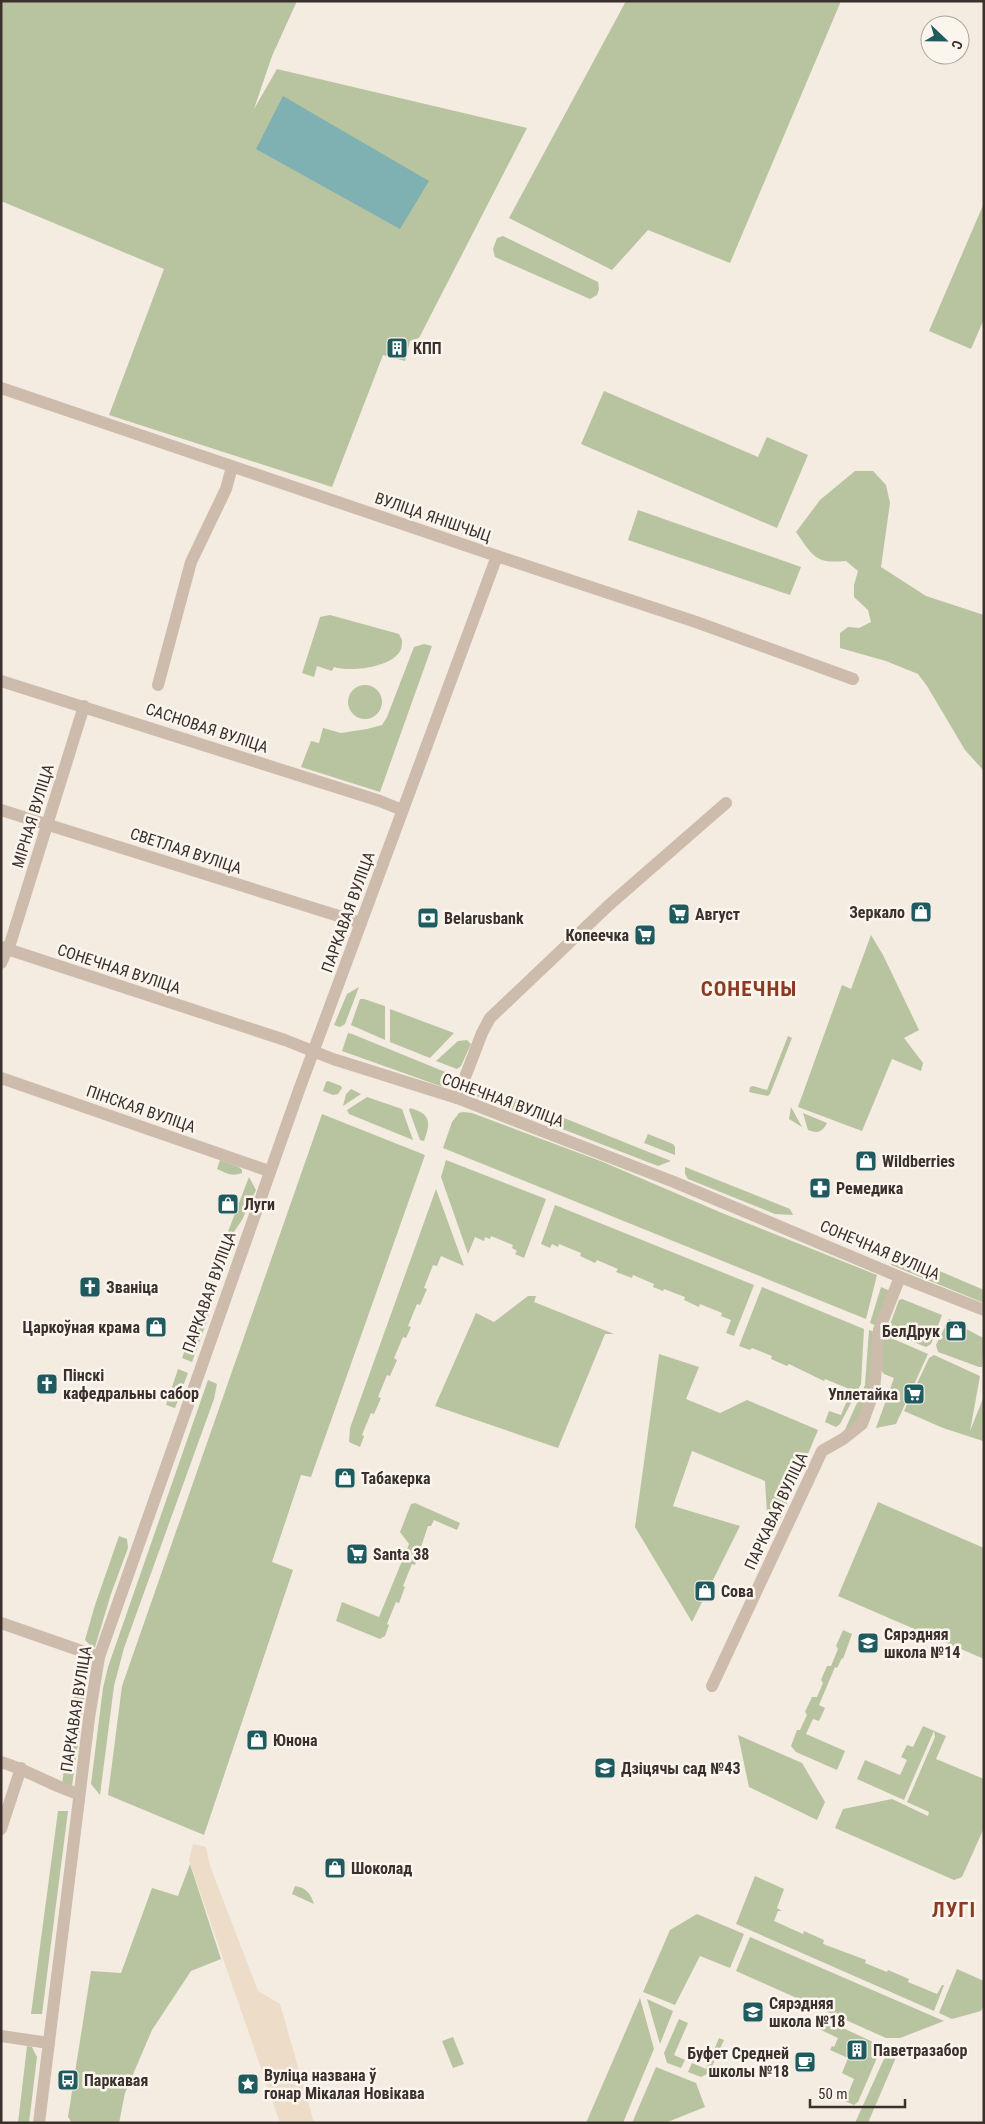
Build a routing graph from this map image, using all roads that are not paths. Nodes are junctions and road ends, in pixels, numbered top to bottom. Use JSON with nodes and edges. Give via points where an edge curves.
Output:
{"nodes":[{"id":1,"x":1,"y":388,"type":"edge"},
{"id":2,"x":232,"y":466,"type":"junction"},
{"id":3,"x":496,"y":556,"type":"junction"},
{"id":4,"x":853,"y":679,"type":"dead end"},
{"id":5,"x":1,"y":681,"type":"edge"},
{"id":6,"x":158,"y":685,"type":"dead end"},
{"id":7,"x":84,"y":706,"type":"junction"},
{"id":8,"x":726,"y":803,"type":"dead end"},
{"id":9,"x":1,"y":810,"type":"edge"},
{"id":10,"x":402,"y":810,"type":"junction"},
{"id":11,"x":48,"y":824,"type":"junction"},
{"id":12,"x":361,"y":923,"type":"junction"},
{"id":13,"x":4,"y":947,"type":"edge"},
{"id":14,"x":1,"y":962,"type":"edge"},
{"id":15,"x":312,"y":1052,"type":"junction"},
{"id":16,"x":1,"y":1078,"type":"edge"},
{"id":17,"x":457,"y":1098,"type":"junction"},
{"id":18,"x":269,"y":1171,"type":"junction"},
{"id":19,"x":900,"y":1277,"type":"junction"},
{"id":20,"x":984,"y":1310,"type":"edge"},
{"id":21,"x":1,"y":1623,"type":"edge"},
{"id":22,"x":99,"y":1657,"type":"junction"},
{"id":23,"x":712,"y":1686,"type":"dead end"},
{"id":24,"x":1,"y":1762,"type":"edge"},
{"id":25,"x":21,"y":1768,"type":"junction"},
{"id":26,"x":79,"y":1794,"type":"junction"},
{"id":27,"x":1,"y":1829,"type":"edge"},
{"id":28,"x":1,"y":2036,"type":"edge"},
{"id":29,"x":48,"y":2043,"type":"junction"},
{"id":30,"x":39,"y":2123,"type":"edge"}],
"edges":[{"from":1,"to":2,"type":"street","name":"ВУЛІЦА ЯНІШЧЫЦ"},
{"from":2,"to":3,"type":"street","name":"ВУЛІЦА ЯНІШЧЫЦ"},
{"from":2,"to":6,"type":"street","via":[[226,489],[191,562]]},
{"from":3,"to":4,"type":"street","name":"ВУЛІЦА ЯНІШЧЫЦ","via":[[696,622]]},
{"from":3,"to":10,"type":"street","name":"ПАРКАВАЯ ВУЛІЦА"},
{"from":5,"to":7,"type":"street","name":"САСНОВАЯ ВУЛІЦА"},
{"from":7,"to":10,"type":"street","name":"САСНОВАЯ ВУЛІЦА"},
{"from":7,"to":11,"type":"street","name":"МІРНАЯ ВУЛІЦА"},
{"from":8,"to":17,"type":"street","via":[[603,911],[490,1018]]},
{"from":9,"to":11,"type":"street","name":"СВЕТЛАЯ ВУЛІЦА"},
{"from":10,"to":12,"type":"street","name":"ПАРКАВАЯ ВУЛІЦА"},
{"from":11,"to":12,"type":"street","name":"СВЕТЛАЯ ВУЛІЦА"},
{"from":11,"to":13,"type":"street","name":"МІРНАЯ ВУЛІЦА","via":[[12,941]]},
{"from":12,"to":15,"type":"street","name":"ПАРКАВАЯ ВУЛІЦА"},
{"from":13,"to":14,"type":"street","name":"МІРНАЯ ВУЛІЦА"},
{"from":13,"to":15,"type":"street","name":"СОНЕЧНАЯ ВУЛІЦА","via":[[285,1040]]},
{"from":15,"to":17,"type":"street","name":"СОНЕЧНАЯ ВУЛІЦА"},
{"from":15,"to":18,"type":"street","name":"ПАРКАВАЯ ВУЛІЦА"},
{"from":16,"to":18,"type":"street","name":"ПІНСКАЯ ВУЛІЦА"},
{"from":17,"to":19,"type":"street","name":"СОНЕЧНАЯ ВУЛІЦА","via":[[674,1182]]},
{"from":18,"to":22,"type":"street","name":"ПАРКАВАЯ ВУЛІЦА"},
{"from":19,"to":20,"type":"street","name":"СОНЕЧНАЯ ВУЛІЦА"},
{"from":19,"to":23,"type":"street","name":"ПАРКАВАЯ ВУЛІЦА","via":[[879,1330],[874,1391],[862,1424],[822,1451]]},
{"from":21,"to":22,"type":"street"},
{"from":22,"to":26,"type":"street","name":"ПАРКАВАЯ ВУЛІЦА"},
{"from":24,"to":25,"type":"street"},
{"from":25,"to":26,"type":"street","via":[[57,1787]]},
{"from":25,"to":27,"type":"street"},
{"from":26,"to":29,"type":"street","name":"ПАРКАВАЯ ВУЛІЦА"},
{"from":28,"to":29,"type":"street"},
{"from":29,"to":30,"type":"street","name":"ПАРКАВАЯ ВУЛІЦА"}]}
